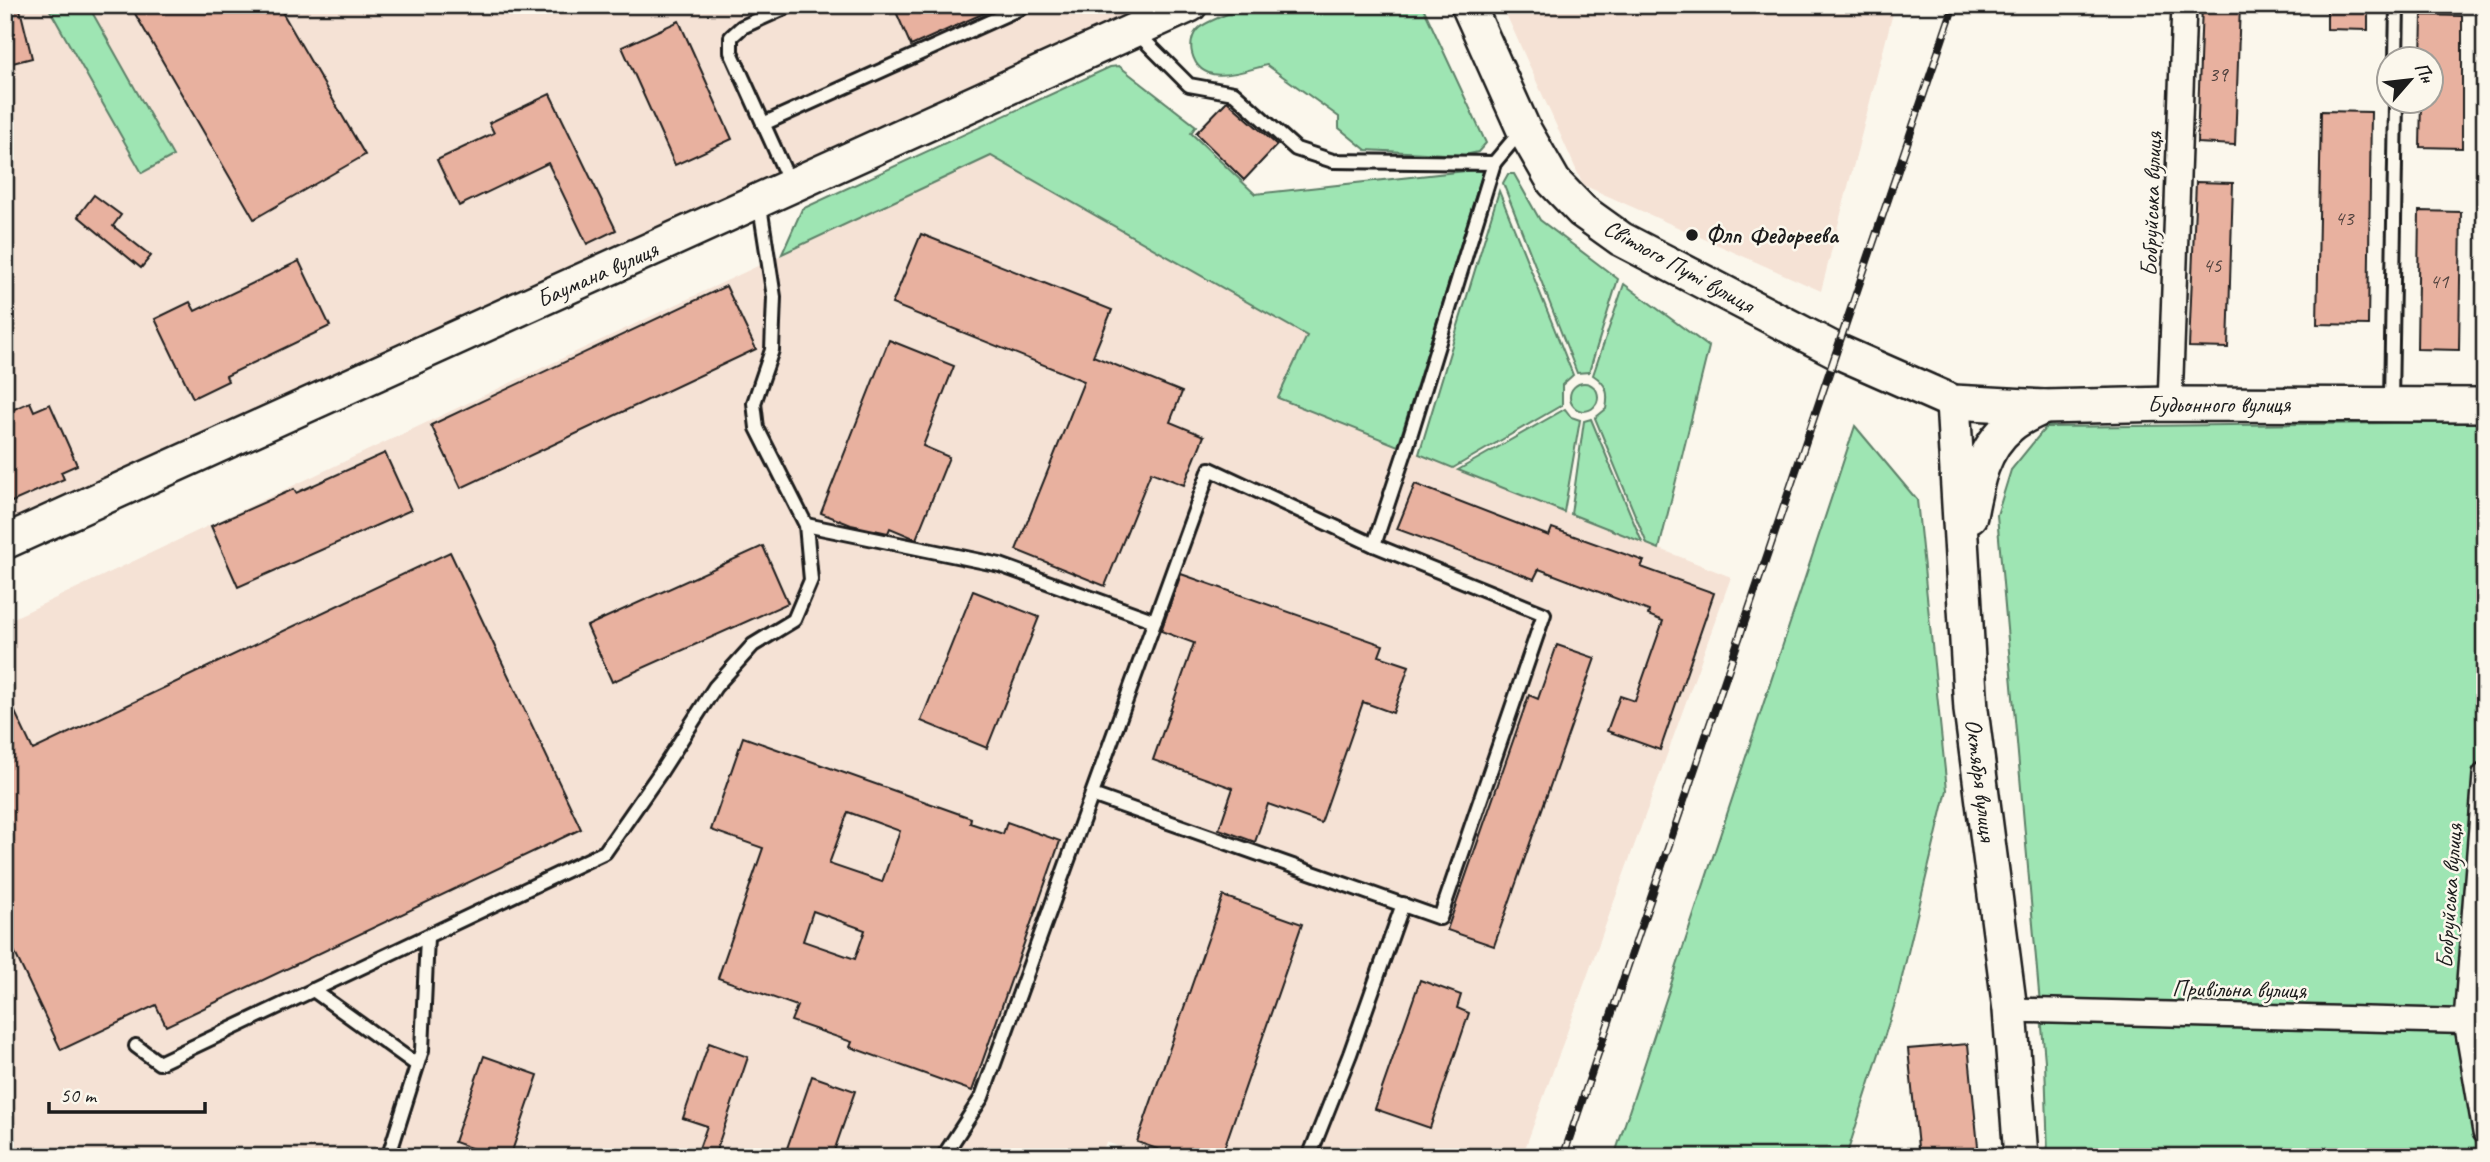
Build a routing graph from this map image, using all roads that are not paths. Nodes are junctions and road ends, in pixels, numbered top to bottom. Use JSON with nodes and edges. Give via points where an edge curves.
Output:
{"nodes":[{"id":1,"x":791,"y":5,"type":"edge"},
{"id":2,"x":1027,"y":5,"type":"edge"},
{"id":3,"x":1190,"y":5,"type":"edge"},
{"id":4,"x":1468,"y":5,"type":"edge"},
{"id":5,"x":2184,"y":5,"type":"edge"},
{"id":6,"x":2397,"y":5,"type":"edge"},
{"id":7,"x":1134,"y":30,"type":"junction"},
{"id":8,"x":2396,"y":46,"type":"edge"},
{"id":9,"x":2396,"y":116,"type":"edge"},
{"id":10,"x":763,"y":124,"type":"junction"},
{"id":11,"x":1523,"y":128,"type":"junction"},
{"id":12,"x":1494,"y":163,"type":"junction"},
{"id":13,"x":791,"y":186,"type":"junction"},
{"id":14,"x":759,"y":200,"type":"junction"},
{"id":15,"x":1953,"y":402,"type":"junction"},
{"id":16,"x":2170,"y":404,"type":"junction"},
{"id":17,"x":2391,"y":404,"type":"junction"},
{"id":18,"x":2485,"y":405,"type":"edge"},
{"id":19,"x":2044,"y":407,"type":"junction"},
{"id":20,"x":806,"y":525,"type":"junction"},
{"id":21,"x":5,"y":542,"type":"edge"},
{"id":22,"x":1374,"y":545,"type":"junction"},
{"id":23,"x":1962,"y":560,"type":"junction"},
{"id":24,"x":1155,"y":621,"type":"junction"},
{"id":25,"x":2485,"y":775,"type":"edge"},
{"id":26,"x":1092,"y":795,"type":"junction"},
{"id":27,"x":1403,"y":904,"type":"junction"},
{"id":28,"x":426,"y":937,"type":"junction"},
{"id":29,"x":313,"y":990,"type":"junction"},
{"id":30,"x":2010,"y":1010,"type":"junction"},
{"id":31,"x":2475,"y":1021,"type":"edge"},
{"id":32,"x":136,"y":1046,"type":"dead end"},
{"id":33,"x":417,"y":1065,"type":"junction"},
{"id":34,"x":2485,"y":1132,"type":"edge"},
{"id":35,"x":392,"y":1157,"type":"edge"},
{"id":36,"x":943,"y":1157,"type":"edge"},
{"id":37,"x":1309,"y":1157,"type":"edge"},
{"id":38,"x":2021,"y":1157,"type":"edge"}],
"edges":[{"from":1,"to":10,"type":"lane","via":[[742,27],[731,37],[731,52]]},
{"from":2,"to":10,"type":"lane"},
{"from":3,"to":7,"type":"main road","name":"Баумана вулиця"},
{"from":4,"to":11,"type":"main road","name":"Світлого Путі вулиця"},
{"from":5,"to":16,"type":"street","name":"Бобруйська вулиця"},
{"from":6,"to":8,"type":"lane"},
{"from":7,"to":12,"type":"lane","via":[[1189,85],[1234,93],[1296,149],[1333,161]]},
{"from":7,"to":13,"type":"main road","name":"Баумана вулиця"},
{"from":9,"to":17,"type":"lane"},
{"from":10,"to":13,"type":"lane"},
{"from":11,"to":12,"type":"lane"},
{"from":11,"to":15,"type":"main road","name":"Світлого Путі вулиця","via":[[1554,181],[1582,211],[1621,239],[1837,351]]},
{"from":12,"to":22,"type":"lane"},
{"from":13,"to":14,"type":"main road","name":"Баумана вулиця"},
{"from":14,"to":20,"type":"lane","via":[[774,297],[772,350],[754,403],[757,428]]},
{"from":14,"to":21,"type":"main road","name":"Баумана вулиця"},
{"from":15,"to":19,"type":"main road","name":"Будьонного вулиця"},
{"from":15,"to":23,"type":"main road","name":"Октября вулиця"},
{"from":16,"to":17,"type":"main road","name":"Будьонного вулиця"},
{"from":16,"to":19,"type":"main road","name":"Будьонного вулиця"},
{"from":17,"to":18,"type":"main road","name":"Будьонного вулиця"},
{"from":19,"to":23,"type":"main road","via":[[2010,425],[1986,455]]},
{"from":20,"to":24,"type":"lane","via":[[1000,565]]},
{"from":20,"to":28,"type":"lane","via":[[811,580],[794,620],[753,645],[715,687],[605,852]]},
{"from":22,"to":24,"type":"lane","via":[[1210,469]]},
{"from":22,"to":27,"type":"lane","via":[[1544,614],[1440,918]]},
{"from":23,"to":30,"type":"main road","name":"Октября вулиця","via":[[1971,710]]},
{"from":24,"to":26,"type":"lane"},
{"from":25,"to":31,"type":"street","name":"Бобруйська вулиця"},
{"from":26,"to":27,"type":"lane"},
{"from":26,"to":36,"type":"lane","via":[[982,1097]]},
{"from":27,"to":37,"type":"lane"},
{"from":28,"to":29,"type":"lane"},
{"from":28,"to":33,"type":"lane","via":[[422,1050]]},
{"from":29,"to":32,"type":"lane","via":[[159,1063]]},
{"from":29,"to":33,"type":"lane"},
{"from":30,"to":31,"type":"street","name":"Привільна вулиця"},
{"from":30,"to":38,"type":"main road","name":"Октября вулиця"},
{"from":31,"to":34,"type":"street"},
{"from":33,"to":35,"type":"lane"}]}
